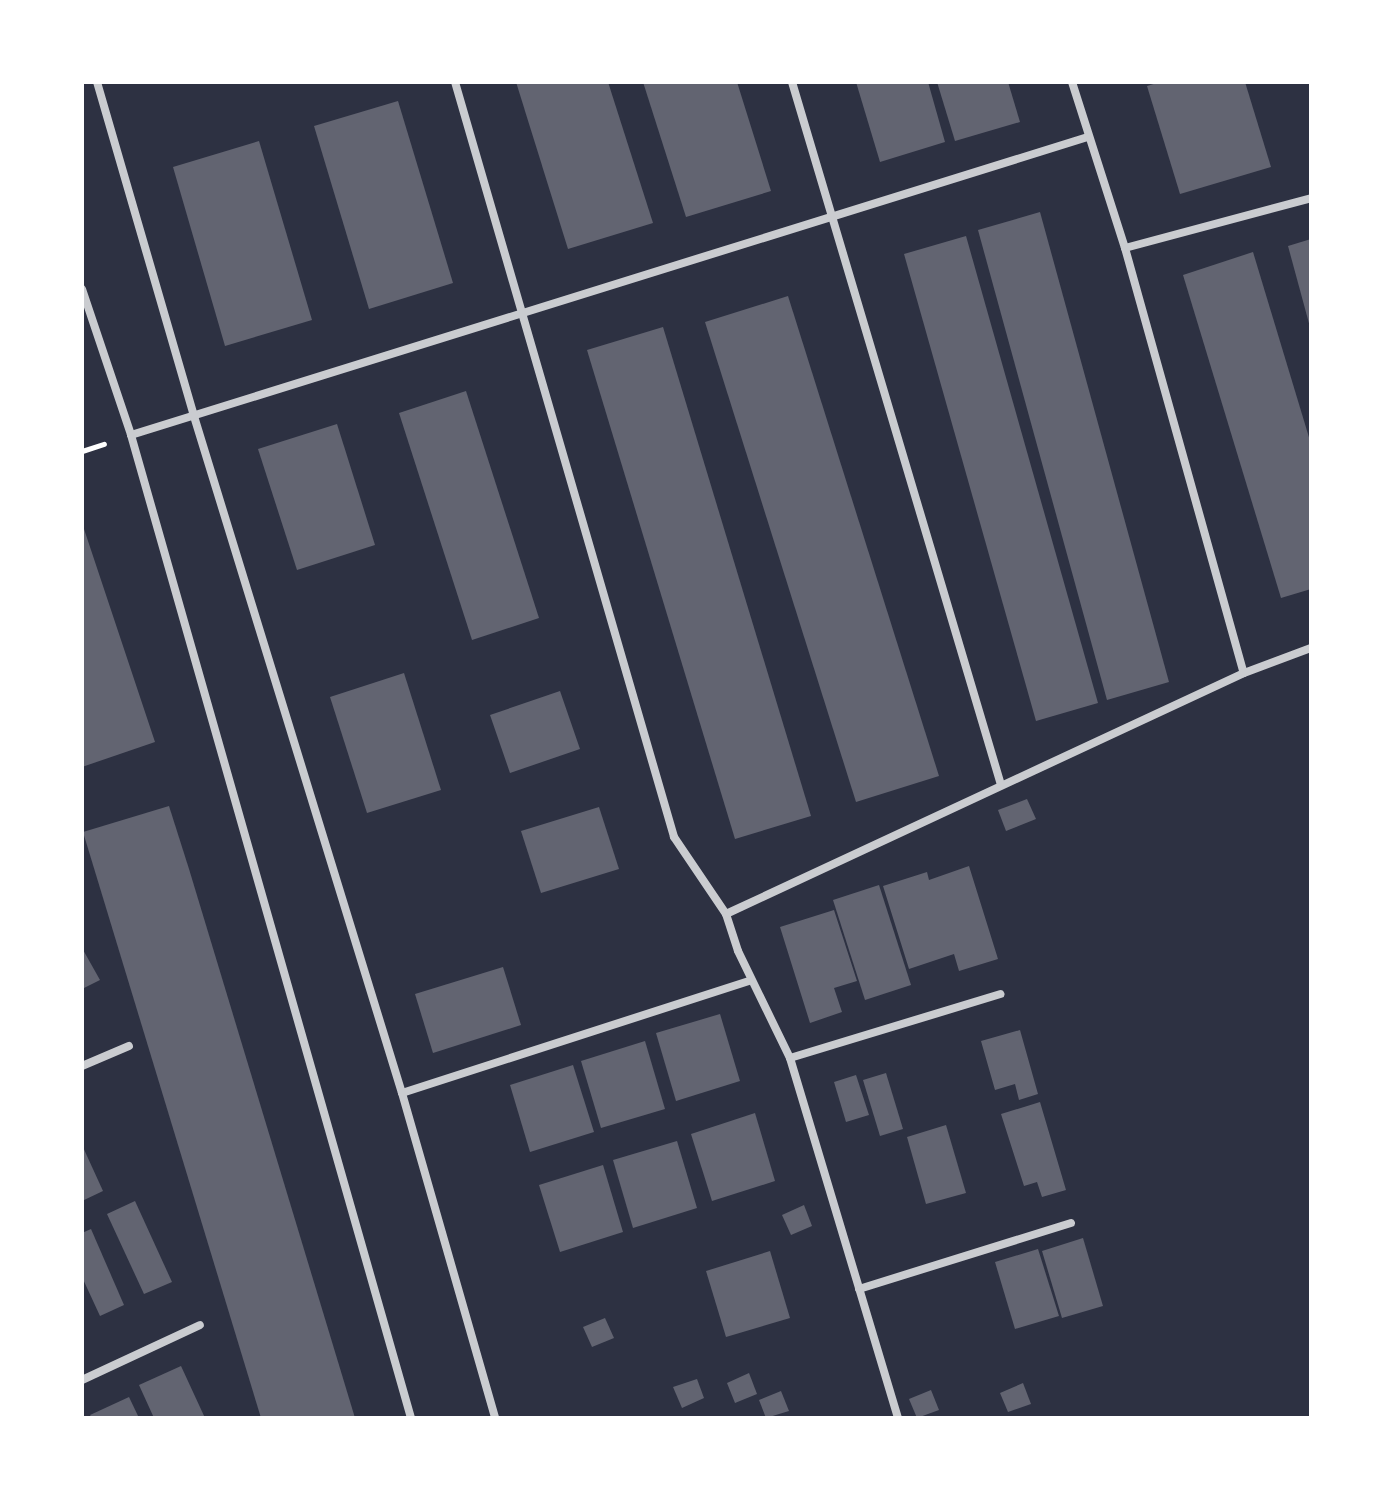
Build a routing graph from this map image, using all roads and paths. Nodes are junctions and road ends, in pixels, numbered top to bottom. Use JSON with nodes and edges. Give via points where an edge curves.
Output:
{"nodes":[{"id":1,"x":97,"y":82,"type":"edge"},
{"id":2,"x":455,"y":82,"type":"edge"},
{"id":3,"x":792,"y":82,"type":"edge"},
{"id":4,"x":1072,"y":82,"type":"edge"},
{"id":5,"x":1088,"y":137,"type":"junction"},
{"id":6,"x":1311,"y":198,"type":"edge"},
{"id":7,"x":832,"y":217,"type":"junction"},
{"id":8,"x":1125,"y":248,"type":"junction"},
{"id":9,"x":82,"y":289,"type":"edge"},
{"id":10,"x":524,"y":314,"type":"junction"},
{"id":11,"x":193,"y":413,"type":"junction"},
{"id":12,"x":131,"y":435,"type":"junction"},
{"id":13,"x":1311,"y":648,"type":"edge"},
{"id":14,"x":1244,"y":673,"type":"junction"},
{"id":15,"x":1001,"y":785,"type":"junction"},
{"id":16,"x":726,"y":914,"type":"junction"},
{"id":17,"x":751,"y":980,"type":"junction"},
{"id":18,"x":1000,"y":994,"type":"dead end"},
{"id":19,"x":129,"y":1046,"type":"dead end"},
{"id":20,"x":790,"y":1058,"type":"junction"},
{"id":21,"x":82,"y":1066,"type":"edge"},
{"id":22,"x":402,"y":1093,"type":"junction"},
{"id":23,"x":1071,"y":1223,"type":"dead end"},
{"id":24,"x":859,"y":1289,"type":"junction"},
{"id":25,"x":200,"y":1325,"type":"dead end"},
{"id":26,"x":82,"y":1380,"type":"edge"},
{"id":27,"x":411,"y":1418,"type":"edge"},
{"id":28,"x":495,"y":1418,"type":"edge"},
{"id":29,"x":898,"y":1418,"type":"edge"}],
"edges":[{"from":1,"to":11,"type":"street"},
{"from":2,"to":10,"type":"street"},
{"from":3,"to":7,"type":"street"},
{"from":4,"to":5,"type":"street"},
{"from":5,"to":7,"type":"street"},
{"from":5,"to":8,"type":"street"},
{"from":6,"to":8,"type":"street"},
{"from":7,"to":10,"type":"street"},
{"from":7,"to":15,"type":"street"},
{"from":8,"to":14,"type":"street"},
{"from":9,"to":12,"type":"street"},
{"from":10,"to":11,"type":"street"},
{"from":10,"to":16,"type":"street","via":[[674,837]]},
{"from":11,"to":12,"type":"street"},
{"from":11,"to":22,"type":"street"},
{"from":12,"to":27,"type":"street"},
{"from":13,"to":14,"type":"street"},
{"from":14,"to":15,"type":"street"},
{"from":15,"to":16,"type":"street"},
{"from":16,"to":17,"type":"street"},
{"from":17,"to":20,"type":"street"},
{"from":17,"to":22,"type":"street"},
{"from":18,"to":20,"type":"street"},
{"from":19,"to":21,"type":"street"},
{"from":20,"to":24,"type":"street"},
{"from":22,"to":28,"type":"street"},
{"from":23,"to":24,"type":"street"},
{"from":24,"to":29,"type":"street"},
{"from":25,"to":26,"type":"street"}]}
